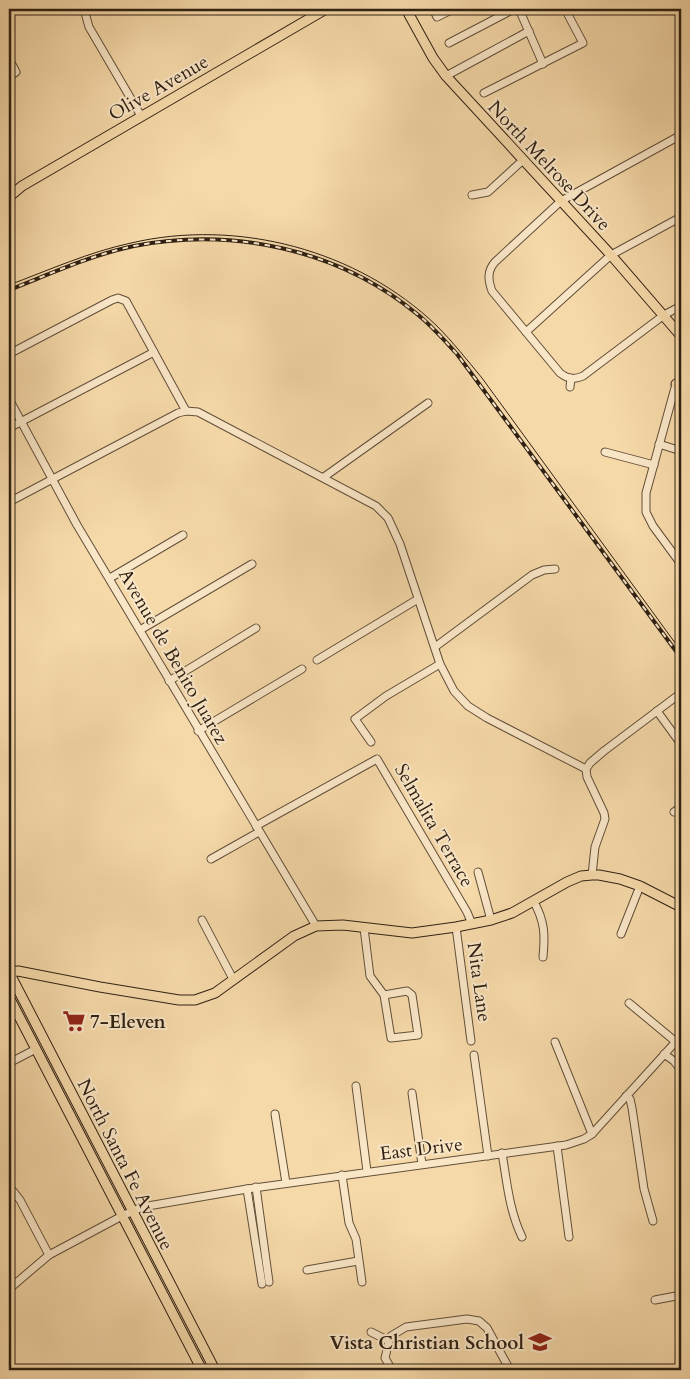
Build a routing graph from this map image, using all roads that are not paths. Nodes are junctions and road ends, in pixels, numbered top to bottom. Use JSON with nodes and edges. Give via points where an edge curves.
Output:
{"nodes":[{"id":1,"x":84,"y":9,"type":"edge"},
{"id":2,"x":326,"y":9,"type":"edge"},
{"id":3,"x":406,"y":9,"type":"edge"},
{"id":4,"x":433,"y":9,"type":"edge"},
{"id":5,"x":453,"y":9,"type":"edge"},
{"id":6,"x":514,"y":9,"type":"edge"},
{"id":7,"x":518,"y":9,"type":"edge"},
{"id":8,"x":565,"y":9,"type":"edge"},
{"id":9,"x":529,"y":31,"type":"junction"},
{"id":10,"x":449,"y":43,"type":"dead end"},
{"id":11,"x":9,"y":58,"type":"edge"},
{"id":12,"x":543,"y":64,"type":"junction"},
{"id":13,"x":446,"y":76,"type":"junction"},
{"id":14,"x":9,"y":77,"type":"edge"},
{"id":15,"x":484,"y":92,"type":"dead end"},
{"id":16,"x":141,"y":116,"type":"junction"},
{"id":17,"x":681,"y":135,"type":"edge"},
{"id":18,"x":523,"y":160,"type":"junction"},
{"id":19,"x":472,"y":195,"type":"dead end"},
{"id":20,"x":9,"y":197,"type":"edge"},
{"id":21,"x":561,"y":201,"type":"junction"},
{"id":22,"x":681,"y":217,"type":"edge"},
{"id":23,"x":611,"y":255,"type":"junction"},
{"id":24,"x":681,"y":306,"type":"edge"},
{"id":25,"x":664,"y":315,"type":"junction"},
{"id":26,"x":526,"y":332,"type":"junction"},
{"id":27,"x":681,"y":336,"type":"edge"},
{"id":28,"x":154,"y":352,"type":"junction"},
{"id":29,"x":9,"y":354,"type":"edge"},
{"id":30,"x":572,"y":378,"type":"junction"},
{"id":31,"x":680,"y":381,"type":"edge"},
{"id":32,"x":570,"y":387,"type":"dead end"},
{"id":33,"x":9,"y":398,"type":"edge"},
{"id":34,"x":428,"y":403,"type":"dead end"},
{"id":35,"x":186,"y":411,"type":"junction"},
{"id":36,"x":21,"y":422,"type":"junction"},
{"id":37,"x":9,"y":428,"type":"edge"},
{"id":38,"x":659,"y":444,"type":"junction"},
{"id":39,"x":681,"y":450,"type":"edge"},
{"id":40,"x":605,"y":452,"type":"dead end"},
{"id":41,"x":654,"y":465,"type":"junction"},
{"id":42,"x":324,"y":477,"type":"junction"},
{"id":43,"x":51,"y":480,"type":"junction"},
{"id":44,"x":9,"y":502,"type":"edge"},
{"id":45,"x":183,"y":536,"type":"dead end"},
{"id":46,"x":252,"y":564,"type":"dead end"},
{"id":47,"x":681,"y":564,"type":"edge"},
{"id":48,"x":555,"y":569,"type":"dead end"},
{"id":49,"x":110,"y":578,"type":"junction"},
{"id":50,"x":418,"y":599,"type":"junction"},
{"id":51,"x":256,"y":628,"type":"dead end"},
{"id":52,"x":140,"y":630,"type":"junction"},
{"id":53,"x":435,"y":647,"type":"junction"},
{"id":54,"x":317,"y":660,"type":"dead end"},
{"id":55,"x":440,"y":664,"type":"junction"},
{"id":56,"x":302,"y":669,"type":"dead end"},
{"id":57,"x":169,"y":680,"type":"junction"},
{"id":58,"x":681,"y":692,"type":"edge"},
{"id":59,"x":657,"y":711,"type":"junction"},
{"id":60,"x":198,"y":731,"type":"junction"},
{"id":61,"x":371,"y":742,"type":"dead end"},
{"id":62,"x":681,"y":744,"type":"edge"},
{"id":63,"x":586,"y":769,"type":"junction"},
{"id":64,"x":681,"y":807,"type":"edge"},
{"id":65,"x":674,"y":812,"type":"dead end"},
{"id":66,"x":258,"y":829,"type":"junction"},
{"id":67,"x":211,"y":859,"type":"dead end"},
{"id":68,"x":478,"y":872,"type":"dead end"},
{"id":69,"x":592,"y":875,"type":"junction"},
{"id":70,"x":640,"y":886,"type":"junction"},
{"id":71,"x":534,"y":902,"type":"junction"},
{"id":72,"x":681,"y":907,"type":"edge"},
{"id":73,"x":202,"y":920,"type":"dead end"},
{"id":74,"x":491,"y":920,"type":"junction"},
{"id":75,"x":472,"y":924,"type":"junction"},
{"id":76,"x":316,"y":926,"type":"junction"},
{"id":77,"x":456,"y":927,"type":"junction"},
{"id":78,"x":364,"y":928,"type":"junction"},
{"id":79,"x":621,"y":934,"type":"dead end"},
{"id":80,"x":543,"y":958,"type":"dead end"},
{"id":81,"x":9,"y":972,"type":"edge"},
{"id":82,"x":234,"y":979,"type":"junction"},
{"id":83,"x":384,"y":995,"type":"junction"},
{"id":84,"x":9,"y":997,"type":"edge"},
{"id":85,"x":629,"y":1003,"type":"dead end"},
{"id":86,"x":681,"y":1036,"type":"edge"},
{"id":87,"x":471,"y":1041,"type":"dead end"},
{"id":88,"x":555,"y":1042,"type":"dead end"},
{"id":89,"x":676,"y":1042,"type":"junction"},
{"id":90,"x":36,"y":1049,"type":"junction"},
{"id":91,"x":664,"y":1054,"type":"junction"},
{"id":92,"x":474,"y":1056,"type":"dead end"},
{"id":93,"x":9,"y":1064,"type":"edge"},
{"id":94,"x":681,"y":1070,"type":"edge"},
{"id":95,"x":356,"y":1086,"type":"dead end"},
{"id":96,"x":412,"y":1094,"type":"dead end"},
{"id":97,"x":626,"y":1096,"type":"junction"},
{"id":98,"x":275,"y":1114,"type":"dead end"},
{"id":99,"x":592,"y":1134,"type":"junction"},
{"id":100,"x":557,"y":1146,"type":"junction"},
{"id":101,"x":502,"y":1153,"type":"junction"},
{"id":102,"x":488,"y":1156,"type":"junction"},
{"id":103,"x":422,"y":1164,"type":"junction"},
{"id":104,"x":367,"y":1171,"type":"junction"},
{"id":105,"x":342,"y":1175,"type":"junction"},
{"id":106,"x":286,"y":1183,"type":"junction"},
{"id":107,"x":9,"y":1186,"type":"edge"},
{"id":108,"x":256,"y":1187,"type":"junction"},
{"id":109,"x":247,"y":1189,"type":"junction"},
{"id":110,"x":132,"y":1211,"type":"junction"},
{"id":111,"x":122,"y":1216,"type":"junction"},
{"id":112,"x":653,"y":1221,"type":"dead end"},
{"id":113,"x":569,"y":1236,"type":"dead end"},
{"id":114,"x":522,"y":1237,"type":"dead end"},
{"id":115,"x":49,"y":1255,"type":"junction"},
{"id":116,"x":358,"y":1261,"type":"junction"},
{"id":117,"x":307,"y":1270,"type":"dead end"},
{"id":118,"x":362,"y":1282,"type":"dead end"},
{"id":119,"x":9,"y":1289,"type":"edge"},
{"id":120,"x":681,"y":1295,"type":"edge"},
{"id":121,"x":655,"y":1300,"type":"dead end"},
{"id":122,"x":371,"y":1332,"type":"dead end"},
{"id":123,"x":389,"y":1340,"type":"junction"},
{"id":124,"x":202,"y":1370,"type":"edge"},
{"id":125,"x":215,"y":1370,"type":"edge"},
{"id":126,"x":392,"y":1370,"type":"edge"},
{"id":127,"x":510,"y":1370,"type":"edge"}],
"edges":[{"from":1,"to":16,"type":"street","via":[[89,27]]},
{"from":2,"to":16,"type":"main road","name":"Olive Avenue"},
{"from":3,"to":13,"type":"main road","name":"North Melrose Drive","via":[[432,58]]},
{"from":4,"to":5,"type":"street","via":[[437,18]]},
{"from":6,"to":10,"type":"street"},
{"from":7,"to":9,"type":"street"},
{"from":8,"to":12,"type":"street","via":[[583,43]]},
{"from":9,"to":12,"type":"street"},
{"from":9,"to":13,"type":"street"},
{"from":11,"to":14,"type":"street","via":[[16,72]]},
{"from":12,"to":15,"type":"street"},
{"from":13,"to":18,"type":"main road","name":"North Melrose Drive"},
{"from":16,"to":20,"type":"main road","name":"Olive Avenue","via":[[22,186]]},
{"from":17,"to":21,"type":"street"},
{"from":18,"to":19,"type":"street","via":[[488,192]]},
{"from":18,"to":21,"type":"main road","name":"North Melrose Drive"},
{"from":21,"to":23,"type":"main road","name":"North Melrose Drive"},
{"from":21,"to":26,"type":"street","via":[[489,268],[488,282],[492,291]]},
{"from":22,"to":23,"type":"street"},
{"from":23,"to":25,"type":"main road","name":"North Melrose Drive"},
{"from":23,"to":26,"type":"street"},
{"from":24,"to":25,"type":"street"},
{"from":25,"to":27,"type":"main road","name":"North Melrose Drive"},
{"from":25,"to":30,"type":"street","via":[[583,376]]},
{"from":26,"to":30,"type":"street","via":[[560,374]]},
{"from":28,"to":29,"type":"street","via":[[131,308],[118,298]]},
{"from":28,"to":35,"type":"street"},
{"from":28,"to":36,"type":"street"},
{"from":30,"to":32,"type":"street"},
{"from":31,"to":38,"type":"street"},
{"from":33,"to":36,"type":"street","name":"Avenue de Benito Juarez"},
{"from":34,"to":42,"type":"street"},
{"from":35,"to":42,"type":"street","via":[[198,412]]},
{"from":35,"to":43,"type":"street"},
{"from":36,"to":37,"type":"street"},
{"from":36,"to":43,"type":"street","name":"Avenue de Benito Juarez"},
{"from":38,"to":39,"type":"street"},
{"from":38,"to":41,"type":"street"},
{"from":40,"to":41,"type":"street"},
{"from":41,"to":47,"type":"street","via":[[646,493],[646,512]]},
{"from":42,"to":50,"type":"street","via":[[376,506],[388,518]]},
{"from":43,"to":44,"type":"street"},
{"from":43,"to":49,"type":"street","name":"Avenue de Benito Juarez"},
{"from":45,"to":49,"type":"street"},
{"from":46,"to":52,"type":"street"},
{"from":48,"to":53,"type":"street","via":[[532,575]]},
{"from":49,"to":52,"type":"street","name":"Avenue de Benito Juarez"},
{"from":50,"to":53,"type":"street"},
{"from":50,"to":54,"type":"street"},
{"from":51,"to":57,"type":"street"},
{"from":52,"to":57,"type":"street","name":"Avenue de Benito Juarez"},
{"from":53,"to":55,"type":"street"},
{"from":55,"to":61,"type":"street","via":[[355,718]]},
{"from":55,"to":63,"type":"street","via":[[454,691],[468,706]]},
{"from":56,"to":60,"type":"street"},
{"from":57,"to":60,"type":"street","name":"Avenue de Benito Juarez"},
{"from":58,"to":59,"type":"street"},
{"from":59,"to":62,"type":"street"},
{"from":59,"to":63,"type":"street","via":[[604,750]]},
{"from":60,"to":66,"type":"street","name":"Avenue de Benito Juarez"},
{"from":63,"to":69,"type":"street","via":[[605,819],[595,847]]},
{"from":64,"to":65,"type":"street"},
{"from":66,"to":67,"type":"street"},
{"from":66,"to":75,"type":"street","name":"Selmalita Terrace","via":[[378,759]]},
{"from":66,"to":76,"type":"street","name":"Avenue de Benito Juarez"},
{"from":68,"to":74,"type":"street"},
{"from":69,"to":70,"type":"main road"},
{"from":69,"to":71,"type":"main road","via":[[567,882]]},
{"from":70,"to":72,"type":"main road"},
{"from":70,"to":79,"type":"street"},
{"from":71,"to":74,"type":"main road"},
{"from":71,"to":80,"type":"street","via":[[542,915],[545,935]]},
{"from":73,"to":82,"type":"street"},
{"from":74,"to":75,"type":"main road"},
{"from":75,"to":77,"type":"main road"},
{"from":76,"to":78,"type":"main road"},
{"from":76,"to":82,"type":"main road","via":[[294,936]]},
{"from":77,"to":78,"type":"main road","via":[[412,933]]},
{"from":77,"to":87,"type":"street","name":"Nita Lane"},
{"from":78,"to":83,"type":"street","via":[[370,976]]},
{"from":81,"to":82,"type":"main road","via":[[179,1000],[195,1000]]},
{"from":81,"to":110,"type":"main road","name":"North Santa Fe Avenue"},
{"from":83,"to":83,"type":"street","via":[[391,1038],[418,1035],[411,993]]},
{"from":84,"to":90,"type":"main road","name":"North Santa Fe Avenue"},
{"from":85,"to":89,"type":"street"},
{"from":86,"to":89,"type":"street","name":"East Drive"},
{"from":88,"to":99,"type":"street"},
{"from":89,"to":91,"type":"street","name":"East Drive"},
{"from":90,"to":93,"type":"street"},
{"from":90,"to":111,"type":"main road","name":"North Santa Fe Avenue"},
{"from":91,"to":94,"type":"street"},
{"from":91,"to":97,"type":"street","name":"East Drive"},
{"from":92,"to":102,"type":"street"},
{"from":95,"to":104,"type":"street"},
{"from":96,"to":103,"type":"street"},
{"from":97,"to":99,"type":"street","name":"East Drive"},
{"from":97,"to":112,"type":"street","via":[[632,1108],[644,1189]]},
{"from":98,"to":106,"type":"street"},
{"from":99,"to":100,"type":"street","name":"East Drive"},
{"from":100,"to":101,"type":"street","name":"East Drive"},
{"from":100,"to":113,"type":"street"},
{"from":101,"to":102,"type":"street","name":"East Drive"},
{"from":101,"to":114,"type":"street","via":[[510,1206]]},
{"from":102,"to":103,"type":"street","name":"East Drive"},
{"from":103,"to":104,"type":"street","name":"East Drive"},
{"from":104,"to":105,"type":"street","name":"East Drive"},
{"from":105,"to":106,"type":"street","name":"East Drive"},
{"from":105,"to":116,"type":"street"},
{"from":106,"to":108,"type":"street","name":"East Drive"},
{"from":107,"to":115,"type":"street"},
{"from":108,"to":109,"type":"street","name":"East Drive"},
{"from":108,"to":109,"type":"street","via":[[265,1283]]},
{"from":109,"to":110,"type":"street","name":"East Drive"},
{"from":110,"to":111,"type":"street","name":"East Drive"},
{"from":110,"to":125,"type":"main road","name":"North Santa Fe Avenue"},
{"from":111,"to":115,"type":"street","name":"East Drive"},
{"from":111,"to":124,"type":"main road","name":"North Santa Fe Avenue"},
{"from":115,"to":119,"type":"street","name":"East Drive"},
{"from":116,"to":117,"type":"street"},
{"from":116,"to":118,"type":"street"},
{"from":120,"to":121,"type":"street"},
{"from":122,"to":123,"type":"street"},
{"from":123,"to":126,"type":"street","via":[[386,1358]]},
{"from":123,"to":127,"type":"street","via":[[406,1327],[467,1319],[479,1321],[487,1328]]}]}
